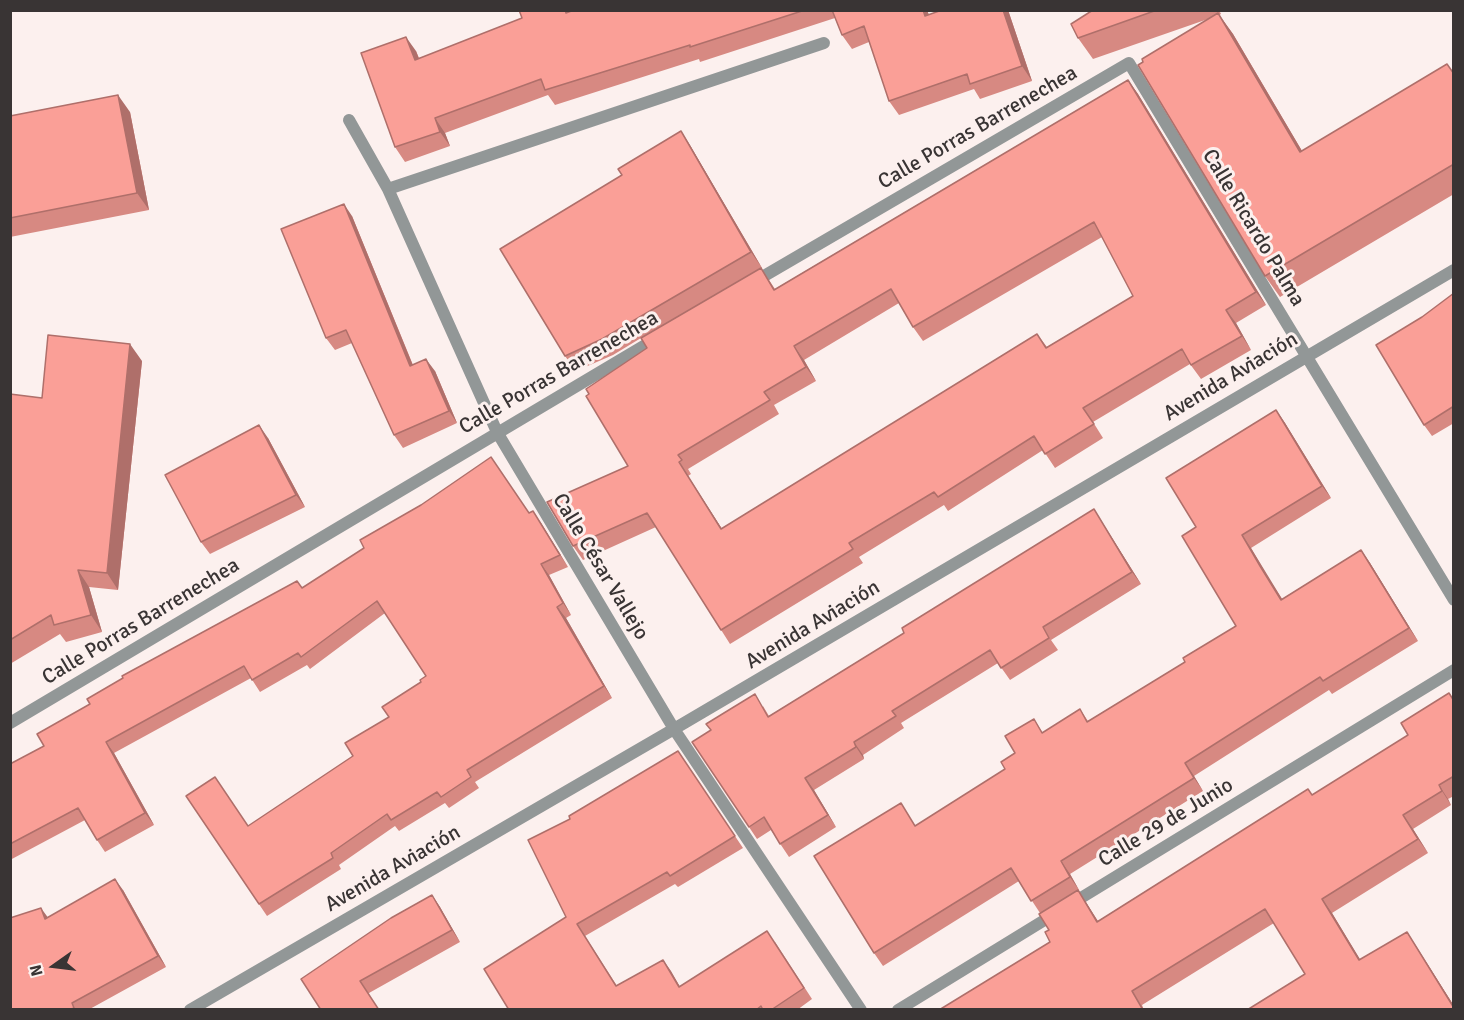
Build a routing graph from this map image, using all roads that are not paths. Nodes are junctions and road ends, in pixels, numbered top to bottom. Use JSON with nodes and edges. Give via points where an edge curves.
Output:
{"nodes":[{"id":1,"x":824,"y":43,"type":"dead end"},
{"id":2,"x":1129,"y":63,"type":"joint"},
{"id":3,"x":349,"y":120,"type":"dead end"},
{"id":4,"x":388,"y":189,"type":"junction"},
{"id":5,"x":1454,"y":270,"type":"edge"},
{"id":6,"x":735,"y":293,"type":"edge"},
{"id":7,"x":673,"y":329,"type":"edge"},
{"id":8,"x":1307,"y":355,"type":"junction"},
{"id":9,"x":497,"y":432,"type":"junction"},
{"id":10,"x":1454,"y":600,"type":"edge"},
{"id":11,"x":1454,"y":670,"type":"edge"},
{"id":12,"x":10,"y":723,"type":"edge"},
{"id":13,"x":674,"y":729,"type":"junction"},
{"id":14,"x":205,"y":1006,"type":"edge"},
{"id":15,"x":190,"y":1010,"type":"edge"},
{"id":16,"x":861,"y":1010,"type":"edge"},
{"id":17,"x":898,"y":1010,"type":"edge"}],
"edges":[{"from":1,"to":4,"type":"street"},
{"from":2,"to":6,"type":"street","name":"Calle Porras Barrenechea"},
{"from":2,"to":8,"type":"street","name":"Calle Ricardo Palma"},
{"from":3,"to":4,"type":"street","name":"Calle César Vallejo"},
{"from":4,"to":9,"type":"street","name":"Calle César Vallejo"},
{"from":5,"to":8,"type":"street","name":"Avenida Aviación"},
{"from":7,"to":9,"type":"street","name":"Calle Porras Barrenechea"},
{"from":8,"to":10,"type":"street","name":"Calle Ricardo Palma"},
{"from":8,"to":13,"type":"street","name":"Avenida Aviación"},
{"from":9,"to":12,"type":"street","name":"Calle Porras Barrenechea"},
{"from":9,"to":13,"type":"street","name":"Calle César Vallejo"},
{"from":11,"to":17,"type":"street","name":"Calle 29 de Junio"},
{"from":13,"to":14,"type":"street","name":"Avenida Aviación"},
{"from":13,"to":16,"type":"street","name":"Calle César Vallejo"},
{"from":14,"to":15,"type":"street","name":"Avenida Aviación"}]}
